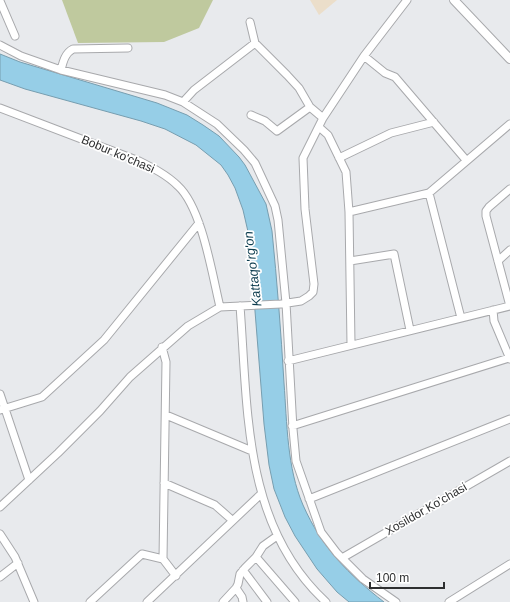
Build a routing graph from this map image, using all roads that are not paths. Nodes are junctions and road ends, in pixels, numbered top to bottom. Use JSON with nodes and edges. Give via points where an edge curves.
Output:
{"nodes":[{"id":1,"x":407,"y":0,"type":"edge"},
{"id":2,"x":454,"y":0,"type":"edge"},
{"id":3,"x":0,"y":1,"type":"edge"},
{"id":4,"x":250,"y":22,"type":"dead end"},
{"id":5,"x":15,"y":36,"type":"dead end"},
{"id":6,"x":255,"y":43,"type":"junction"},
{"id":7,"x":0,"y":45,"type":"edge"},
{"id":8,"x":128,"y":48,"type":"dead end"},
{"id":9,"x":364,"y":56,"type":"junction"},
{"id":10,"x":510,"y":59,"type":"edge"},
{"id":11,"x":61,"y":70,"type":"junction"},
{"id":12,"x":183,"y":102,"type":"junction"},
{"id":13,"x":310,"y":106,"type":"junction"},
{"id":14,"x":0,"y":108,"type":"edge"},
{"id":15,"x":251,"y":115,"type":"dead end"},
{"id":16,"x":323,"y":118,"type":"junction"},
{"id":17,"x":434,"y":122,"type":"junction"},
{"id":18,"x":510,"y":124,"type":"edge"},
{"id":19,"x":319,"y":127,"type":"junction"},
{"id":20,"x":339,"y":158,"type":"junction"},
{"id":21,"x":466,"y":160,"type":"junction"},
{"id":22,"x":510,"y":189,"type":"edge"},
{"id":23,"x":429,"y":193,"type":"junction"},
{"id":24,"x":349,"y":212,"type":"junction"},
{"id":25,"x":199,"y":223,"type":"junction"},
{"id":26,"x":510,"y":250,"type":"edge"},
{"id":27,"x":350,"y":261,"type":"junction"},
{"id":28,"x":498,"y":261,"type":"junction"},
{"id":29,"x":284,"y":304,"type":"junction"},
{"id":30,"x":240,"y":306,"type":"junction"},
{"id":31,"x":510,"y":306,"type":"edge"},
{"id":32,"x":220,"y":307,"type":"junction"},
{"id":33,"x":493,"y":310,"type":"junction"},
{"id":34,"x":461,"y":318,"type":"junction"},
{"id":35,"x":410,"y":330,"type":"junction"},
{"id":36,"x":351,"y":344,"type":"junction"},
{"id":37,"x":162,"y":347,"type":"junction"},
{"id":38,"x":510,"y":358,"type":"edge"},
{"id":39,"x":288,"y":360,"type":"junction"},
{"id":40,"x":0,"y":394,"type":"edge"},
{"id":41,"x":2,"y":409,"type":"edge"},
{"id":42,"x":166,"y":415,"type":"junction"},
{"id":43,"x":510,"y":419,"type":"edge"},
{"id":44,"x":292,"y":426,"type":"junction"},
{"id":45,"x":252,"y":451,"type":"junction"},
{"id":46,"x":510,"y":460,"type":"edge"},
{"id":47,"x":29,"y":480,"type":"junction"},
{"id":48,"x":164,"y":483,"type":"junction"},
{"id":49,"x":261,"y":494,"type":"junction"},
{"id":50,"x":310,"y":499,"type":"junction"},
{"id":51,"x":0,"y":507,"type":"edge"},
{"id":52,"x":232,"y":520,"type":"junction"},
{"id":53,"x":0,"y":534,"type":"edge"},
{"id":54,"x":277,"y":536,"type":"junction"},
{"id":55,"x":256,"y":558,"type":"junction"},
{"id":56,"x":342,"y":558,"type":"junction"},
{"id":57,"x":163,"y":559,"type":"junction"},
{"id":58,"x":18,"y":563,"type":"junction"},
{"id":59,"x":510,"y":564,"type":"edge"},
{"id":60,"x":242,"y":570,"type":"junction"},
{"id":61,"x":176,"y":576,"type":"junction"},
{"id":62,"x":0,"y":577,"type":"edge"},
{"id":63,"x":236,"y":588,"type":"junction"},
{"id":64,"x":34,"y":602,"type":"edge"},
{"id":65,"x":90,"y":602,"type":"edge"},
{"id":66,"x":147,"y":602,"type":"edge"},
{"id":67,"x":223,"y":602,"type":"edge"},
{"id":68,"x":243,"y":602,"type":"edge"},
{"id":69,"x":267,"y":602,"type":"edge"},
{"id":70,"x":295,"y":602,"type":"edge"},
{"id":71,"x":326,"y":602,"type":"edge"},
{"id":72,"x":396,"y":602,"type":"edge"},
{"id":73,"x":449,"y":602,"type":"edge"}],
"edges":[{"from":1,"to":9,"type":"street"},
{"from":2,"to":10,"type":"main road"},
{"from":3,"to":5,"type":"street"},
{"from":4,"to":6,"type":"street"},
{"from":6,"to":12,"type":"street","via":[[194,90]]},
{"from":6,"to":13,"type":"street","via":[[287,75]]},
{"from":7,"to":11,"type":"street","via":[[21,56]]},
{"from":8,"to":11,"type":"street","via":[[73,49],[68,51]]},
{"from":9,"to":16,"type":"street"},
{"from":9,"to":17,"type":"street","via":[[385,73],[395,77]]},
{"from":11,"to":12,"type":"street","via":[[165,95]]},
{"from":12,"to":29,"type":"street","via":[[217,124],[255,163],[273,200],[278,220]]},
{"from":13,"to":15,"type":"street","via":[[277,131],[265,120]]},
{"from":13,"to":16,"type":"street"},
{"from":14,"to":25,"type":"street","name":"Bobur ko'chasi","via":[[139,161],[161,172],[187,196]]},
{"from":16,"to":19,"type":"street"},
{"from":17,"to":20,"type":"street","via":[[390,133]]},
{"from":17,"to":21,"type":"street"},
{"from":18,"to":21,"type":"street"},
{"from":19,"to":20,"type":"street","via":[[328,135]]},
{"from":19,"to":29,"type":"street","via":[[303,158],[313,292],[301,301]]},
{"from":20,"to":24,"type":"street","via":[[346,172]]},
{"from":21,"to":23,"type":"street"},
{"from":22,"to":28,"type":"street","via":[[486,211]]},
{"from":23,"to":24,"type":"street"},
{"from":23,"to":34,"type":"street"},
{"from":24,"to":27,"type":"street"},
{"from":25,"to":32,"type":"street","name":"Bobur ko'chasi"},
{"from":25,"to":41,"type":"street","via":[[104,340],[42,396]]},
{"from":26,"to":28,"type":"street"},
{"from":27,"to":35,"type":"street","via":[[394,254]]},
{"from":27,"to":36,"type":"street"},
{"from":28,"to":31,"type":"street"},
{"from":29,"to":30,"type":"street"},
{"from":29,"to":39,"type":"street"},
{"from":30,"to":32,"type":"street"},
{"from":30,"to":45,"type":"street"},
{"from":31,"to":33,"type":"street"},
{"from":32,"to":37,"type":"street","via":[[188,326]]},
{"from":33,"to":34,"type":"street"},
{"from":33,"to":38,"type":"street","via":[[494,321]]},
{"from":34,"to":35,"type":"street"},
{"from":35,"to":36,"type":"street"},
{"from":36,"to":39,"type":"street"},
{"from":37,"to":42,"type":"street","via":[[166,362]]},
{"from":37,"to":47,"type":"street"},
{"from":38,"to":44,"type":"street"},
{"from":39,"to":44,"type":"street"},
{"from":40,"to":41,"type":"street"},
{"from":41,"to":47,"type":"street"},
{"from":42,"to":45,"type":"street"},
{"from":42,"to":48,"type":"street"},
{"from":43,"to":50,"type":"street"},
{"from":44,"to":50,"type":"street","via":[[296,461]]},
{"from":45,"to":49,"type":"street"},
{"from":46,"to":56,"type":"street","name":"Xosildor Ko’chasi"},
{"from":47,"to":51,"type":"street"},
{"from":48,"to":52,"type":"street","via":[[215,505]]},
{"from":48,"to":57,"type":"street"},
{"from":49,"to":52,"type":"street"},
{"from":49,"to":54,"type":"street"},
{"from":50,"to":56,"type":"street","via":[[321,532]]},
{"from":52,"to":61,"type":"street"},
{"from":53,"to":58,"type":"street"},
{"from":54,"to":55,"type":"street","via":[[263,546]]},
{"from":54,"to":71,"type":"street","via":[[299,572]]},
{"from":55,"to":60,"type":"street"},
{"from":55,"to":70,"type":"street"},
{"from":56,"to":72,"type":"street","via":[[363,579]]},
{"from":57,"to":61,"type":"street"},
{"from":57,"to":65,"type":"street","via":[[142,554]]},
{"from":58,"to":62,"type":"street"},
{"from":58,"to":64,"type":"street"},
{"from":59,"to":73,"type":"street"},
{"from":60,"to":63,"type":"street"},
{"from":60,"to":69,"type":"street"},
{"from":61,"to":66,"type":"street"},
{"from":63,"to":67,"type":"street"},
{"from":63,"to":68,"type":"street"}]}
